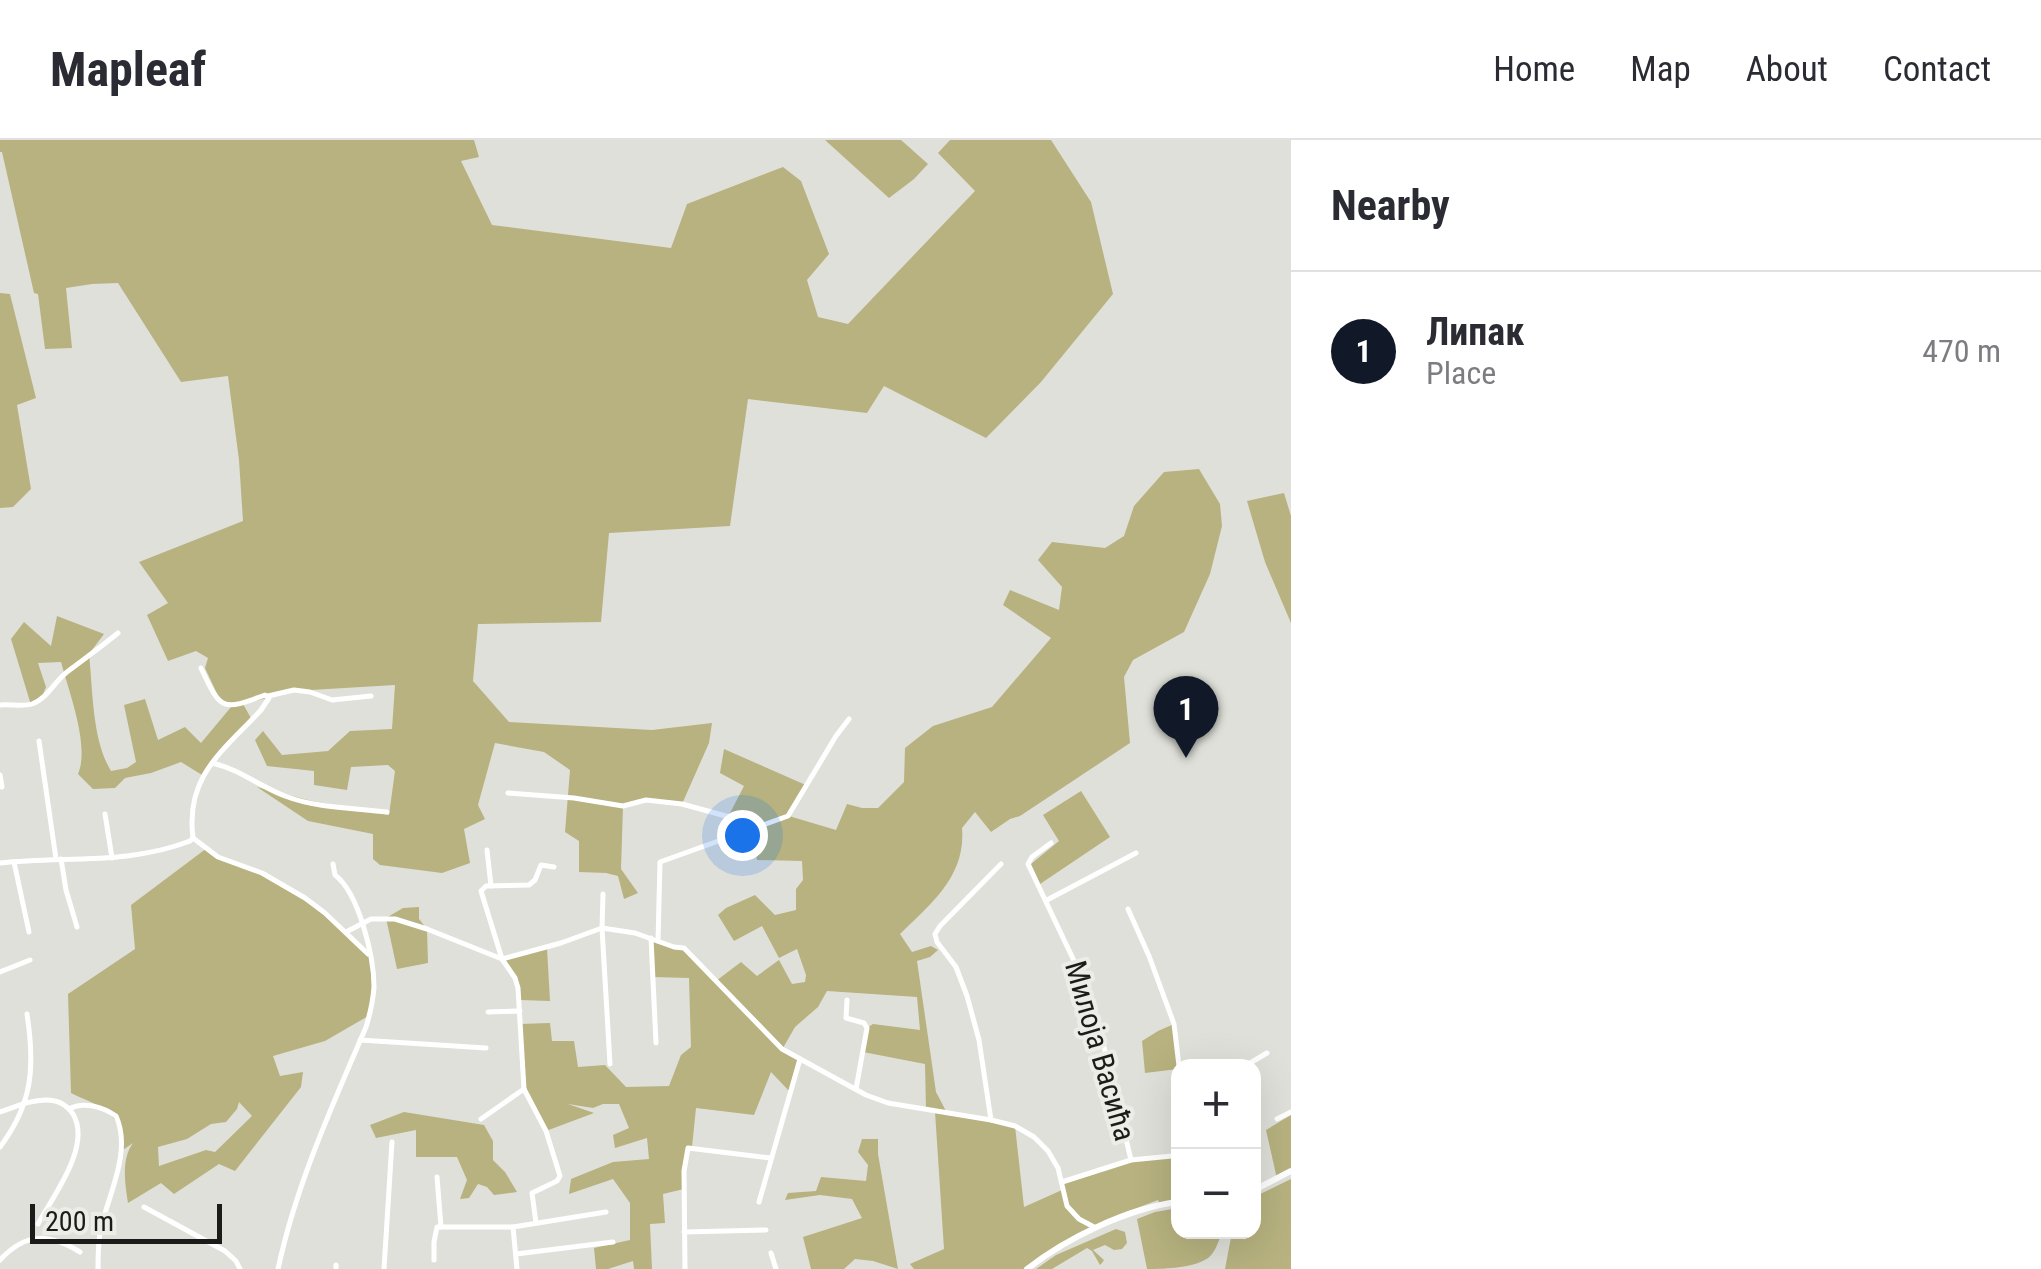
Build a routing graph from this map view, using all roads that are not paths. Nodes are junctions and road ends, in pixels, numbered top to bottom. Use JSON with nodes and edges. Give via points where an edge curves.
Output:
{"nodes":[{"id":1,"x":118,"y":634,"type":"dead end"},
{"id":2,"x":201,"y":668,"type":"dead end"},
{"id":3,"x":268,"y":696,"type":"junction"},
{"id":4,"x":371,"y":696,"type":"dead end"},
{"id":5,"x":0,"y":705,"type":"edge"},
{"id":6,"x":849,"y":719,"type":"dead end"},
{"id":7,"x":39,"y":741,"type":"dead end"},
{"id":8,"x":212,"y":763,"type":"junction"},
{"id":9,"x":0,"y":775,"type":"edge"},
{"id":10,"x":2,"y":786,"type":"edge"},
{"id":11,"x":508,"y":793,"type":"dead end"},
{"id":12,"x":386,"y":812,"type":"dead end"},
{"id":13,"x":105,"y":814,"type":"dead end"},
{"id":14,"x":750,"y":829,"type":"junction"},
{"id":15,"x":193,"y":838,"type":"junction"},
{"id":16,"x":1050,"y":843,"type":"dead end"},
{"id":17,"x":487,"y":850,"type":"dead end"},
{"id":18,"x":1136,"y":853,"type":"dead end"},
{"id":19,"x":112,"y":858,"type":"junction"},
{"id":20,"x":58,"y":859,"type":"junction"},
{"id":21,"x":14,"y":862,"type":"junction"},
{"id":22,"x":0,"y":863,"type":"edge"},
{"id":23,"x":333,"y":864,"type":"dead end"},
{"id":24,"x":1001,"y":864,"type":"dead end"},
{"id":25,"x":554,"y":867,"type":"dead end"},
{"id":26,"x":492,"y":886,"type":"junction"},
{"id":27,"x":603,"y":894,"type":"dead end"},
{"id":28,"x":1047,"y":900,"type":"junction"},
{"id":29,"x":1128,"y":909,"type":"dead end"},
{"id":30,"x":362,"y":922,"type":"junction"},
{"id":31,"x":77,"y":927,"type":"dead end"},
{"id":32,"x":602,"y":928,"type":"junction"},
{"id":33,"x":29,"y":932,"type":"dead end"},
{"id":34,"x":346,"y":932,"type":"junction"},
{"id":35,"x":655,"y":939,"type":"junction"},
{"id":36,"x":370,"y":956,"type":"junction"},
{"id":37,"x":502,"y":959,"type":"junction"},
{"id":38,"x":30,"y":960,"type":"dead end"},
{"id":39,"x":0,"y":972,"type":"edge"},
{"id":40,"x":847,"y":1000,"type":"dead end"},
{"id":41,"x":520,"y":1011,"type":"junction"},
{"id":42,"x":488,"y":1012,"type":"dead end"},
{"id":43,"x":27,"y":1014,"type":"dead end"},
{"id":44,"x":360,"y":1040,"type":"junction"},
{"id":45,"x":656,"y":1043,"type":"dead end"},
{"id":46,"x":486,"y":1048,"type":"dead end"},
{"id":47,"x":1267,"y":1053,"type":"dead end"},
{"id":48,"x":800,"y":1059,"type":"junction"},
{"id":49,"x":1178,"y":1059,"type":"edge"},
{"id":50,"x":1257,"y":1059,"type":"edge"},
{"id":51,"x":610,"y":1064,"type":"dead end"},
{"id":52,"x":524,"y":1089,"type":"junction"},
{"id":53,"x":856,"y":1090,"type":"junction"},
{"id":54,"x":26,"y":1104,"type":"junction"},
{"id":55,"x":69,"y":1109,"type":"junction"},
{"id":56,"x":0,"y":1112,"type":"edge"},
{"id":57,"x":1291,"y":1112,"type":"edge"},
{"id":58,"x":481,"y":1118,"type":"dead end"},
{"id":59,"x":1277,"y":1119,"type":"dead end"},
{"id":60,"x":991,"y":1120,"type":"junction"},
{"id":61,"x":392,"y":1142,"type":"dead end"},
{"id":62,"x":0,"y":1147,"type":"edge"},
{"id":63,"x":1175,"y":1149,"type":"edge"},
{"id":64,"x":771,"y":1158,"type":"junction"},
{"id":65,"x":1131,"y":1160,"type":"junction"},
{"id":66,"x":1291,"y":1171,"type":"edge"},
{"id":67,"x":437,"y":1178,"type":"dead end"},
{"id":68,"x":1062,"y":1182,"type":"junction"},
{"id":69,"x":1261,"y":1186,"type":"edge"},
{"id":70,"x":759,"y":1202,"type":"dead end"},
{"id":71,"x":1171,"y":1203,"type":"edge"},
{"id":72,"x":144,"y":1207,"type":"dead end"},
{"id":73,"x":606,"y":1212,"type":"dead end"},
{"id":74,"x":536,"y":1223,"type":"junction"},
{"id":75,"x":38,"y":1224,"type":"dead end"},
{"id":76,"x":441,"y":1227,"type":"junction"},
{"id":77,"x":513,"y":1227,"type":"junction"},
{"id":78,"x":766,"y":1230,"type":"dead end"},
{"id":79,"x":1096,"y":1230,"type":"junction"},
{"id":80,"x":684,"y":1232,"type":"junction"},
{"id":81,"x":613,"y":1242,"type":"dead end"},
{"id":82,"x":80,"y":1252,"type":"dead end"},
{"id":83,"x":771,"y":1253,"type":"dead end"},
{"id":84,"x":516,"y":1254,"type":"junction"},
{"id":85,"x":0,"y":1260,"type":"edge"},
{"id":86,"x":434,"y":1260,"type":"dead end"},
{"id":87,"x":98,"y":1269,"type":"edge"},
{"id":88,"x":240,"y":1269,"type":"edge"},
{"id":89,"x":278,"y":1269,"type":"edge"},
{"id":90,"x":384,"y":1269,"type":"edge"},
{"id":91,"x":518,"y":1269,"type":"edge"},
{"id":92,"x":685,"y":1269,"type":"edge"},
{"id":93,"x":776,"y":1269,"type":"edge"},
{"id":94,"x":1027,"y":1269,"type":"edge"}],
"edges":[{"from":1,"to":5,"type":"street","via":[[41,699]]},
{"from":2,"to":3,"type":"street","via":[[224,704]]},
{"from":3,"to":4,"type":"street","via":[[294,690],[332,700]]},
{"from":3,"to":8,"type":"street"},
{"from":6,"to":14,"type":"street","via":[[788,816]]},
{"from":7,"to":20,"type":"street"},
{"from":8,"to":12,"type":"street","via":[[305,802]]},
{"from":8,"to":15,"type":"street","via":[[194,796]]},
{"from":9,"to":10,"type":"street"},
{"from":11,"to":14,"type":"street","via":[[623,806],[646,800],[682,804],[744,821]]},
{"from":13,"to":19,"type":"street"},
{"from":14,"to":35,"type":"street","via":[[660,862]]},
{"from":15,"to":19,"type":"street","via":[[154,854]]},
{"from":15,"to":34,"type":"street","via":[[304,898]]},
{"from":16,"to":28,"type":"street","name":"Милоја Васића","via":[[1028,862]]},
{"from":17,"to":26,"type":"street"},
{"from":18,"to":28,"type":"street"},
{"from":19,"to":20,"type":"street"},
{"from":20,"to":21,"type":"street"},
{"from":20,"to":31,"type":"street"},
{"from":21,"to":22,"type":"street"},
{"from":21,"to":33,"type":"street"},
{"from":23,"to":30,"type":"street"},
{"from":24,"to":60,"type":"street","via":[[935,934],[967,996]]},
{"from":25,"to":26,"type":"street","via":[[541,865],[529,886]]},
{"from":26,"to":37,"type":"street","via":[[481,895]]},
{"from":27,"to":32,"type":"street"},
{"from":28,"to":65,"type":"street","name":"Милоја Васића","via":[[1089,997]]},
{"from":29,"to":49,"type":"street","via":[[1174,1024]]},
{"from":30,"to":34,"type":"street"},
{"from":30,"to":36,"type":"street"},
{"from":30,"to":37,"type":"street","via":[[396,920]]},
{"from":32,"to":35,"type":"street"},
{"from":32,"to":37,"type":"street"},
{"from":32,"to":51,"type":"street"},
{"from":34,"to":36,"type":"street"},
{"from":35,"to":45,"type":"street"},
{"from":35,"to":48,"type":"street","via":[[694,956],[762,1030]]},
{"from":36,"to":44,"type":"street","via":[[374,990]]},
{"from":37,"to":41,"type":"street","via":[[518,988]]},
{"from":38,"to":39,"type":"street"},
{"from":40,"to":53,"type":"street","via":[[846,1018],[868,1028]]},
{"from":41,"to":42,"type":"street"},
{"from":41,"to":52,"type":"street"},
{"from":43,"to":54,"type":"street","via":[[32,1055]]},
{"from":44,"to":46,"type":"street"},
{"from":44,"to":89,"type":"street","via":[[312,1154]]},
{"from":47,"to":50,"type":"street"},
{"from":48,"to":53,"type":"street"},
{"from":48,"to":64,"type":"street"},
{"from":52,"to":58,"type":"street"},
{"from":52,"to":74,"type":"street","via":[[560,1176],[532,1194]]},
{"from":53,"to":60,"type":"street","via":[[888,1103]]},
{"from":54,"to":55,"type":"street","via":[[55,1100]]},
{"from":54,"to":56,"type":"street"},
{"from":54,"to":62,"type":"street"},
{"from":55,"to":75,"type":"street","via":[[78,1128],[77,1151]]},
{"from":55,"to":87,"type":"street","via":[[98,1107],[120,1124]]},
{"from":57,"to":59,"type":"street"},
{"from":60,"to":68,"type":"street","via":[[1040,1141]]},
{"from":61,"to":90,"type":"street"},
{"from":63,"to":65,"type":"street","via":[[1172,1156]]},
{"from":64,"to":70,"type":"street"},
{"from":64,"to":80,"type":"street","via":[[688,1148]]},
{"from":65,"to":68,"type":"street"},
{"from":66,"to":69,"type":"street"},
{"from":67,"to":76,"type":"street"},
{"from":68,"to":79,"type":"street","via":[[1067,1206]]},
{"from":71,"to":79,"type":"street"},
{"from":72,"to":88,"type":"street","via":[[225,1251]]},
{"from":73,"to":74,"type":"street"},
{"from":74,"to":77,"type":"street"},
{"from":76,"to":77,"type":"street"},
{"from":76,"to":86,"type":"street"},
{"from":77,"to":84,"type":"street"},
{"from":78,"to":80,"type":"street"},
{"from":79,"to":94,"type":"street"},
{"from":80,"to":92,"type":"street"},
{"from":81,"to":84,"type":"street"},
{"from":82,"to":85,"type":"street","via":[[34,1238]]},
{"from":83,"to":93,"type":"street"},
{"from":84,"to":91,"type":"street"}]}
